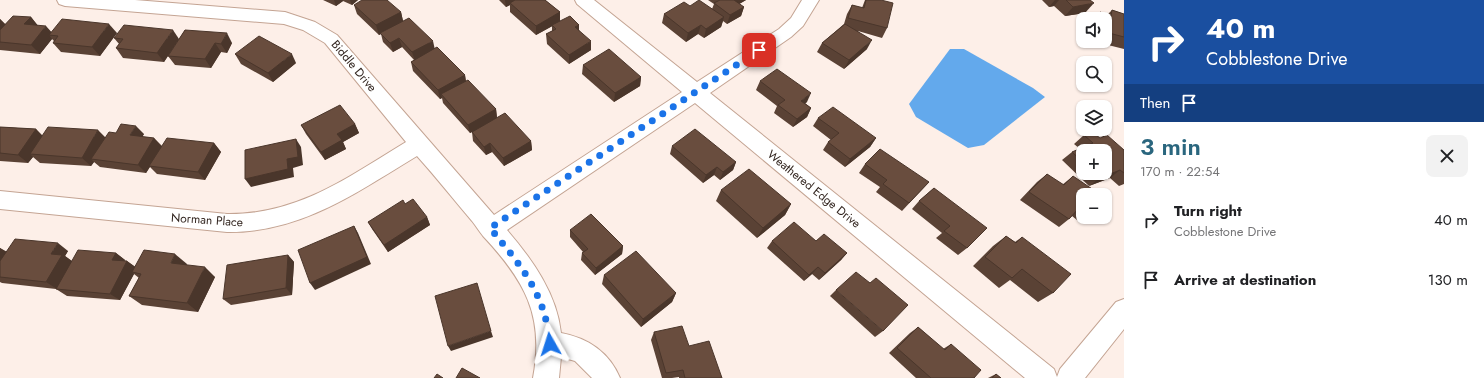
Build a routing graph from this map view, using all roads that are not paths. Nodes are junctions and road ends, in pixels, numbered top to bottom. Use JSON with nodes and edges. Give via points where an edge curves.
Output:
{"nodes":[{"id":1,"x":64,"y":0,"type":"edge"},
{"id":2,"x":583,"y":0,"type":"edge"},
{"id":3,"x":811,"y":0,"type":"edge"},
{"id":4,"x":696,"y":92,"type":"junction"},
{"id":5,"x":420,"y":144,"type":"junction"},
{"id":6,"x":0,"y":200,"type":"edge"},
{"id":7,"x":490,"y":228,"type":"junction"},
{"id":8,"x":1124,"y":310,"type":"edge"},
{"id":9,"x":550,"y":344,"type":"junction"},
{"id":10,"x":546,"y":378,"type":"edge"},
{"id":11,"x":607,"y":378,"type":"edge"},
{"id":12,"x":1045,"y":378,"type":"edge"},
{"id":13,"x":1068,"y":378,"type":"edge"}],
"edges":[{"from":1,"to":5,"type":"street","name":"Biddle Drive","via":[[285,18],[309,26],[331,39]]},
{"from":2,"to":4,"type":"street","name":"Weathered Edge Drive"},
{"from":3,"to":4,"type":"street","via":[[797,22],[785,33]]},
{"from":4,"to":7,"type":"street"},
{"from":4,"to":12,"type":"street","name":"Weathered Edge Drive"},
{"from":5,"to":6,"type":"street","name":"Norman Place","via":[[310,207],[251,223],[227,223]]},
{"from":5,"to":7,"type":"street","name":"Biddle Drive"},
{"from":7,"to":9,"type":"street","name":"Biddle Drive","via":[[532,283],[545,313]]},
{"from":8,"to":13,"type":"street"},
{"from":9,"to":10,"type":"street","name":"Biddle Drive"},
{"from":9,"to":11,"type":"street","via":[[563,344],[584,352]]}]}
